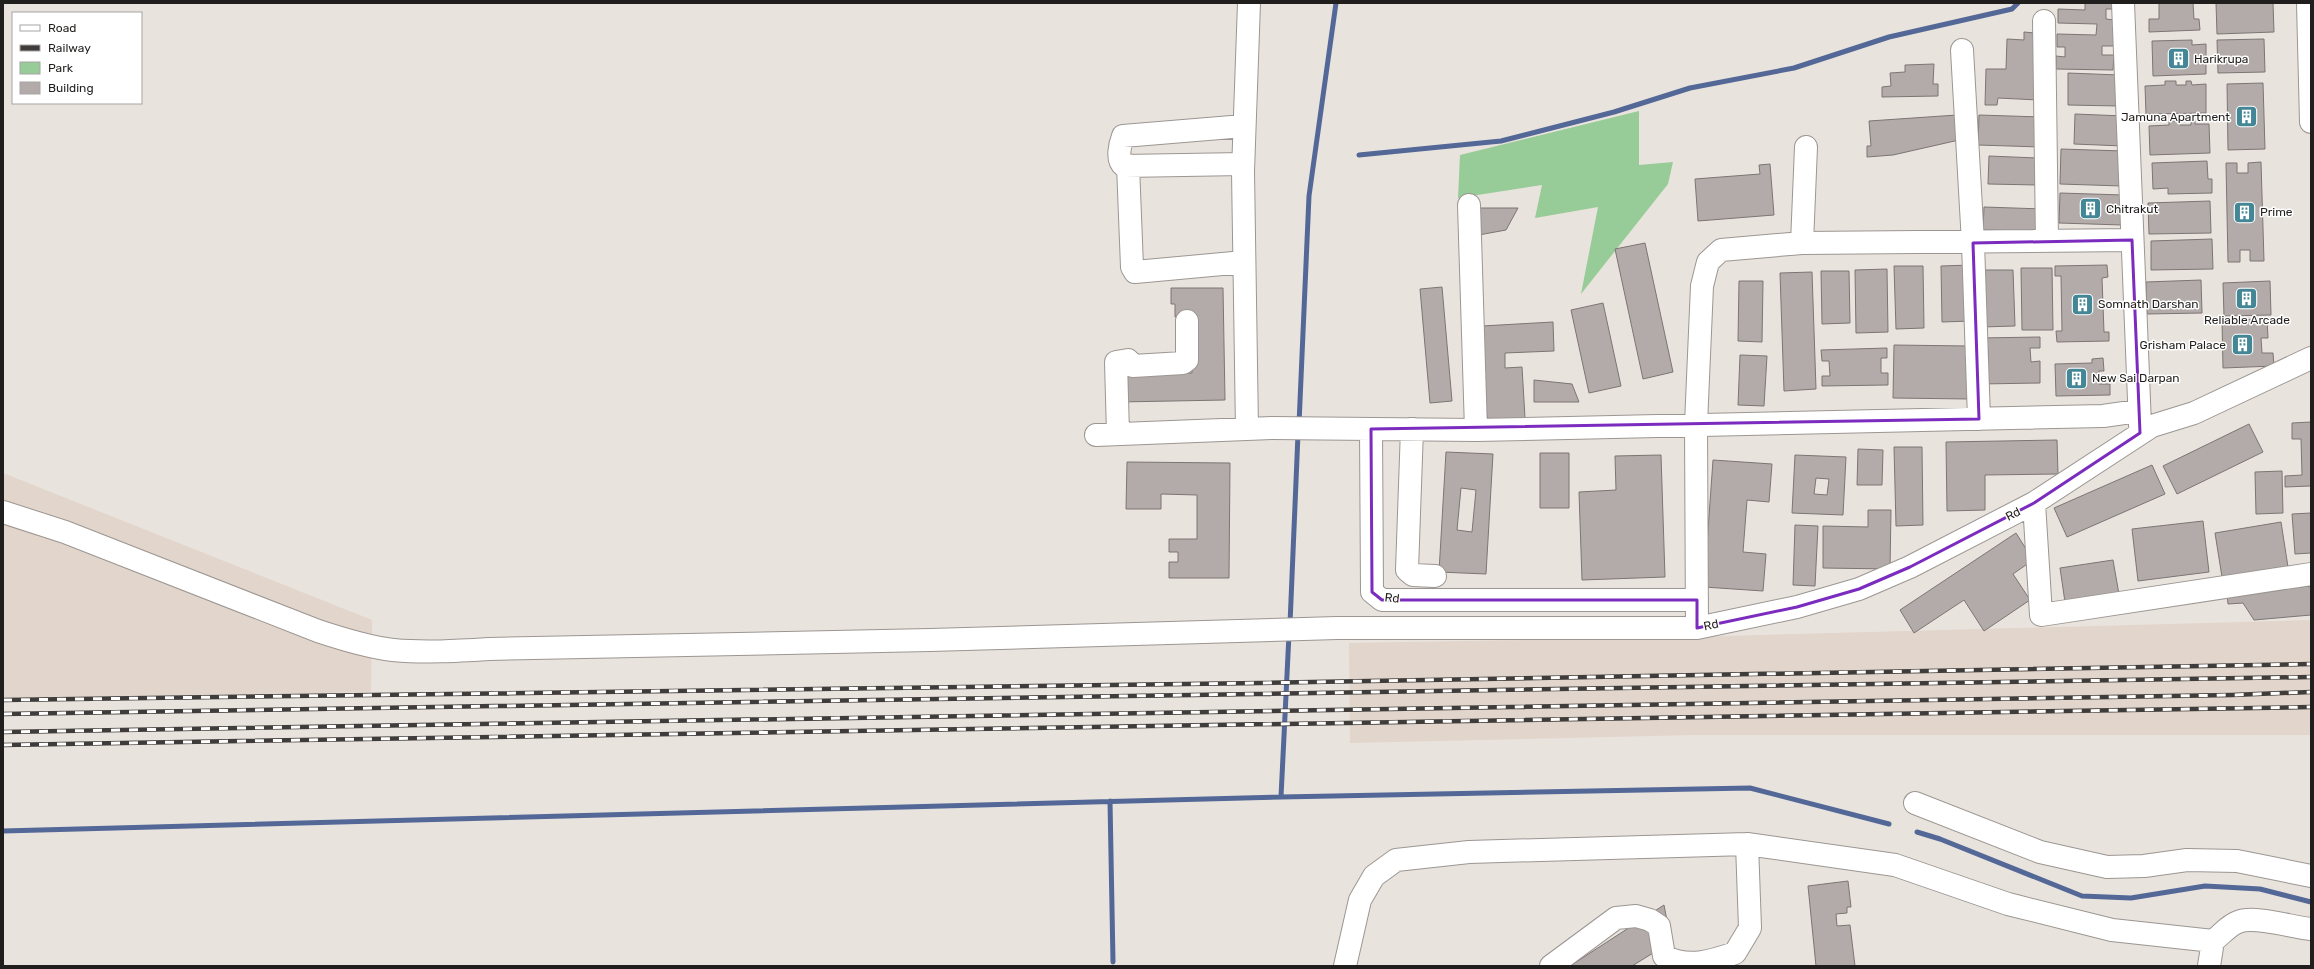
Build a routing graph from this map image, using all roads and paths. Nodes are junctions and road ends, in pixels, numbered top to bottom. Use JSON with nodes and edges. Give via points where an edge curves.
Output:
{"nodes":[{"id":1,"x":1250,"y":3,"type":"edge"},
{"id":2,"x":2123,"y":3,"type":"edge"},
{"id":3,"x":2308,"y":3,"type":"edge"},
{"id":4,"x":2044,"y":21,"type":"dead end"},
{"id":5,"x":1962,"y":50,"type":"dead end"},
{"id":6,"x":2311,"y":122,"type":"edge"},
{"id":7,"x":1244,"y":126,"type":"junction"},
{"id":8,"x":1806,"y":147,"type":"dead end"},
{"id":9,"x":1243,"y":164,"type":"junction"},
{"id":10,"x":1128,"y":166,"type":"junction"},
{"id":11,"x":1469,"y":204,"type":"dead end"},
{"id":12,"x":2132,"y":240,"type":"junction"},
{"id":13,"x":2047,"y":241,"type":"junction"},
{"id":14,"x":1802,"y":243,"type":"junction"},
{"id":15,"x":1973,"y":243,"type":"junction"},
{"id":16,"x":1170,"y":256,"type":"dead end"},
{"id":17,"x":1131,"y":259,"type":"junction"},
{"id":18,"x":1244,"y":262,"type":"junction"},
{"id":19,"x":1187,"y":321,"type":"dead end"},
{"id":20,"x":2311,"y":358,"type":"edge"},
{"id":21,"x":2138,"y":411,"type":"junction"},
{"id":22,"x":1979,"y":419,"type":"junction"},
{"id":23,"x":1696,"y":424,"type":"junction"},
{"id":24,"x":1247,"y":429,"type":"junction"},
{"id":25,"x":1371,"y":429,"type":"junction"},
{"id":26,"x":1412,"y":429,"type":"junction"},
{"id":27,"x":1476,"y":430,"type":"junction"},
{"id":28,"x":2140,"y":433,"type":"junction"},
{"id":29,"x":1118,"y":434,"type":"junction"},
{"id":30,"x":1096,"y":435,"type":"dead end"},
{"id":31,"x":2034,"y":503,"type":"junction"},
{"id":32,"x":3,"y":512,"type":"edge"},
{"id":33,"x":2311,"y":574,"type":"edge"},
{"id":34,"x":1435,"y":576,"type":"dead end"},
{"id":35,"x":1697,"y":600,"type":"junction"},
{"id":36,"x":1697,"y":628,"type":"junction"},
{"id":37,"x":1915,"y":803,"type":"dead end"},
{"id":38,"x":1747,"y":844,"type":"junction"},
{"id":39,"x":2311,"y":876,"type":"edge"},
{"id":40,"x":2311,"y":929,"type":"edge"},
{"id":41,"x":2213,"y":941,"type":"junction"},
{"id":42,"x":1345,"y":966,"type":"edge"},
{"id":43,"x":1551,"y":966,"type":"edge"},
{"id":44,"x":2209,"y":966,"type":"edge"}],
"edges":[{"from":1,"to":7,"type":"street"},
{"from":2,"to":12,"type":"street"},
{"from":3,"to":6,"type":"street"},
{"from":4,"to":13,"type":"street"},
{"from":5,"to":15,"type":"street"},
{"from":7,"to":9,"type":"street"},
{"from":7,"to":10,"type":"street","via":[[1123,136],[1120,157],[1122,163]]},
{"from":8,"to":14,"type":"street"},
{"from":9,"to":10,"type":"street"},
{"from":9,"to":18,"type":"street"},
{"from":10,"to":17,"type":"street"},
{"from":11,"to":27,"type":"street"},
{"from":12,"to":13,"type":"street"},
{"from":12,"to":21,"type":"street"},
{"from":13,"to":15,"type":"street"},
{"from":14,"to":15,"type":"street"},
{"from":14,"to":23,"type":"street","via":[[1722,250],[1708,262],[1702,286]]},
{"from":15,"to":22,"type":"street"},
{"from":16,"to":17,"type":"street"},
{"from":17,"to":18,"type":"street","via":[[1135,272]]},
{"from":18,"to":24,"type":"street"},
{"from":19,"to":29,"type":"street","via":[[1187,360],[1183,363],[1133,366],[1128,360],[1116,362]]},
{"from":20,"to":28,"type":"street","name":"Rd","via":[[2194,413],[2152,426]]},
{"from":21,"to":22,"type":"street","via":[[2103,416]]},
{"from":21,"to":28,"type":"street"},
{"from":22,"to":23,"type":"street"},
{"from":23,"to":27,"type":"street"},
{"from":23,"to":35,"type":"street"},
{"from":24,"to":25,"type":"street"},
{"from":24,"to":29,"type":"street"},
{"from":25,"to":26,"type":"street"},
{"from":25,"to":35,"type":"street","name":"Rd","via":[[1372,592],[1382,600]]},
{"from":26,"to":27,"type":"street"},
{"from":26,"to":34,"type":"street","via":[[1407,570],[1413,575]]},
{"from":28,"to":31,"type":"street","name":"Rd"},
{"from":29,"to":30,"type":"street"},
{"from":31,"to":33,"type":"street","via":[[2041,615]]},
{"from":31,"to":36,"type":"street","name":"Rd","via":[[1910,567],[1859,589],[1797,607]]},
{"from":32,"to":36,"type":"street","name":"Rd","via":[[65,532],[318,631],[356,643],[392,650],[438,652],[1337,628]]},
{"from":35,"to":36,"type":"street"},
{"from":37,"to":39,"type":"street","via":[[2040,852],[2107,867],[2144,866],[2187,860],[2236,861]]},
{"from":38,"to":41,"type":"street","via":[[1895,865],[2008,904],[2112,930]]},
{"from":38,"to":42,"type":"street","via":[[1469,852],[1396,860],[1374,876],[1360,900]]},
{"from":38,"to":43,"type":"street","via":[[1750,928],[1736,953],[1706,963],[1675,962],[1664,956],[1659,926],[1636,916],[1616,918]]},
{"from":40,"to":41,"type":"street","via":[[2290,927],[2258,918],[2238,922]]},
{"from":41,"to":44,"type":"street"}]}
